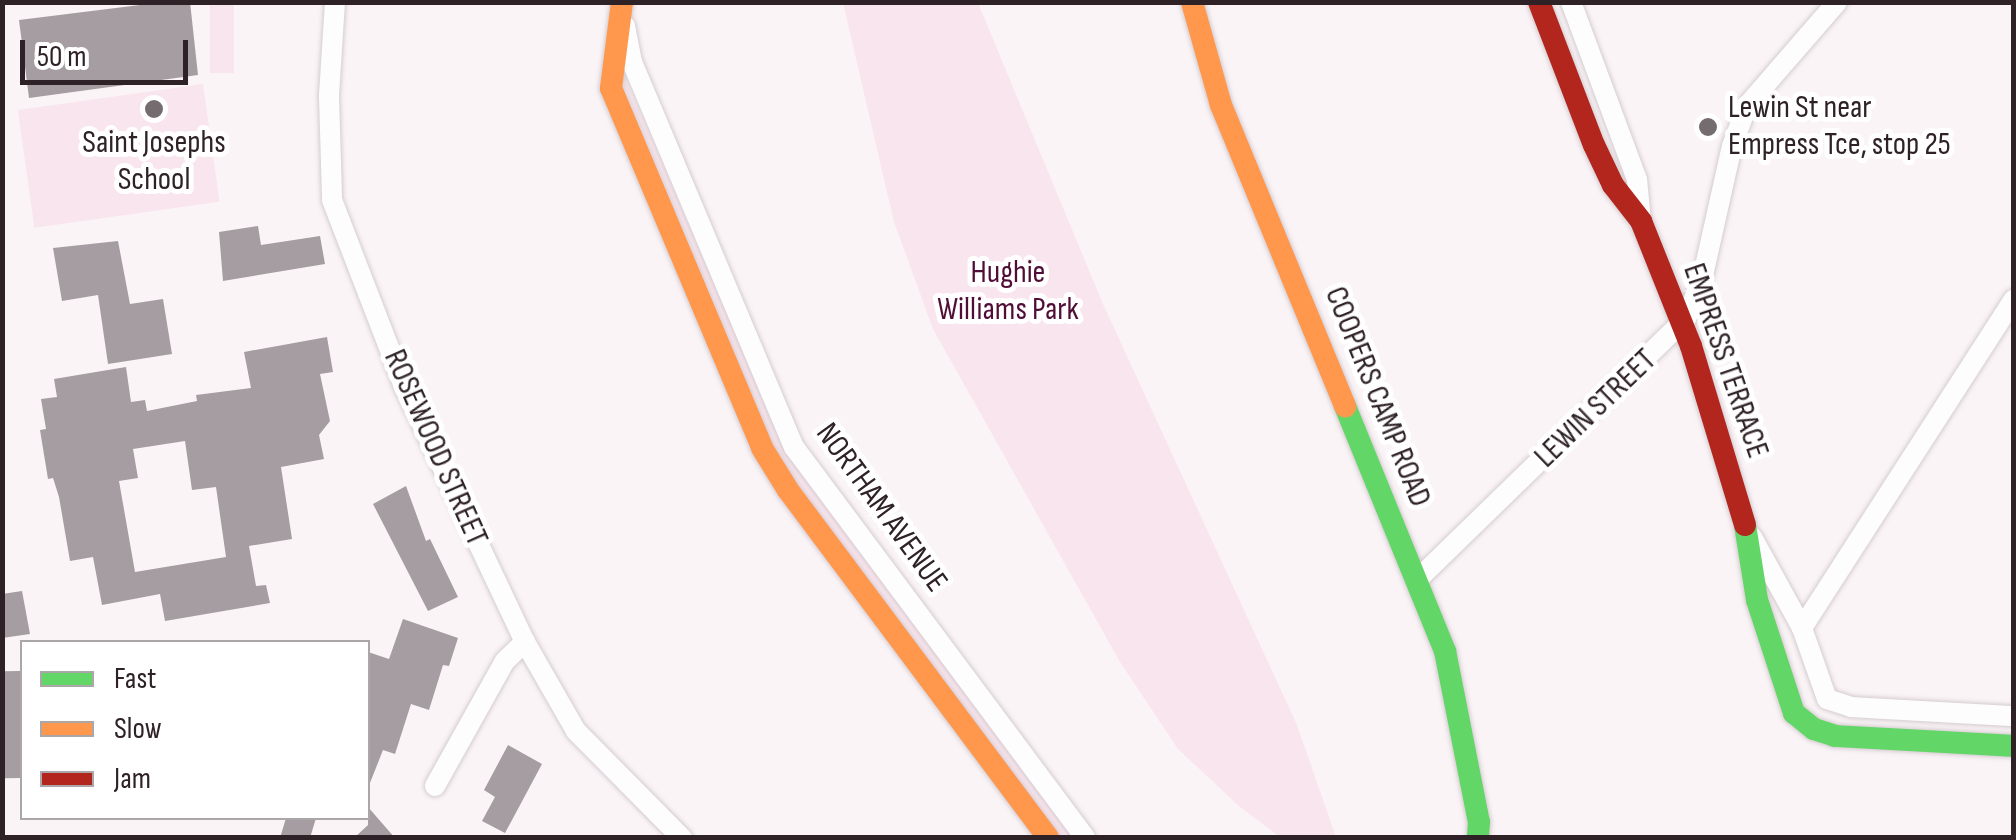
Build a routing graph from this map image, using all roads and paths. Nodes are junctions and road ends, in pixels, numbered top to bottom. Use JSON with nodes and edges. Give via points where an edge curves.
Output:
{"nodes":[{"id":1,"x":335,"y":2,"type":"edge"},
{"id":2,"x":1192,"y":2,"type":"edge"},
{"id":3,"x":1539,"y":2,"type":"edge"},
{"id":4,"x":1571,"y":2,"type":"edge"},
{"id":5,"x":1837,"y":2,"type":"edge"},
{"id":6,"x":622,"y":9,"type":"edge"},
{"id":7,"x":1640,"y":221,"type":"junction"},
{"id":8,"x":2014,"y":299,"type":"edge"},
{"id":9,"x":1681,"y":324,"type":"junction"},
{"id":10,"x":1745,"y":524,"type":"junction"},
{"id":11,"x":1417,"y":580,"type":"junction"},
{"id":12,"x":1802,"y":628,"type":"junction"},
{"id":13,"x":524,"y":642,"type":"junction"},
{"id":14,"x":2014,"y":716,"type":"edge"},
{"id":15,"x":2014,"y":746,"type":"edge"},
{"id":16,"x":435,"y":786,"type":"dead end"},
{"id":17,"x":1482,"y":832,"type":"edge"},
{"id":18,"x":682,"y":838,"type":"edge"},
{"id":19,"x":1048,"y":838,"type":"edge"},
{"id":20,"x":1085,"y":838,"type":"edge"}],
"edges":[{"from":1,"to":13,"type":"street","name":"ROSEWOOD STREET","via":[[332,200],[403,384]]},
{"from":2,"to":11,"type":"street","name":"COOPERS CAMP ROAD","via":[[1221,105]]},
{"from":3,"to":7,"type":"street","name":"EMPRESS TERRACE","via":[[1603,166]]},
{"from":4,"to":7,"type":"street","name":"EMPRESS TERRACE","via":[[1637,179]]},
{"from":5,"to":9,"type":"street","name":"LEWIN STREET","via":[[1746,106],[1700,287]]},
{"from":6,"to":19,"type":"street","name":"NORTHAM AVENUE","via":[[612,88],[762,448]]},
{"from":6,"to":20,"type":"street","name":"NORTHAM AVENUE","via":[[632,62],[794,446]]},
{"from":7,"to":9,"type":"street","name":"EMPRESS TERRACE"},
{"from":8,"to":12,"type":"street"},
{"from":9,"to":10,"type":"street","name":"EMPRESS TERRACE"},
{"from":9,"to":11,"type":"street","name":"LEWIN STREET"},
{"from":10,"to":12,"type":"street","name":"EMPRESS TERRACE"},
{"from":10,"to":15,"type":"street","name":"EMPRESS TERRACE","via":[[1757,600],[1790,704],[1804,724],[1835,736]]},
{"from":11,"to":17,"type":"street","name":"COOPERS CAMP ROAD","via":[[1445,651]]},
{"from":12,"to":14,"type":"street","name":"EMPRESS TERRACE","via":[[1822,694],[1834,702]]},
{"from":13,"to":16,"type":"street","via":[[505,661]]},
{"from":13,"to":18,"type":"street","name":"ROSEWOOD STREET","via":[[576,731]]}]}
